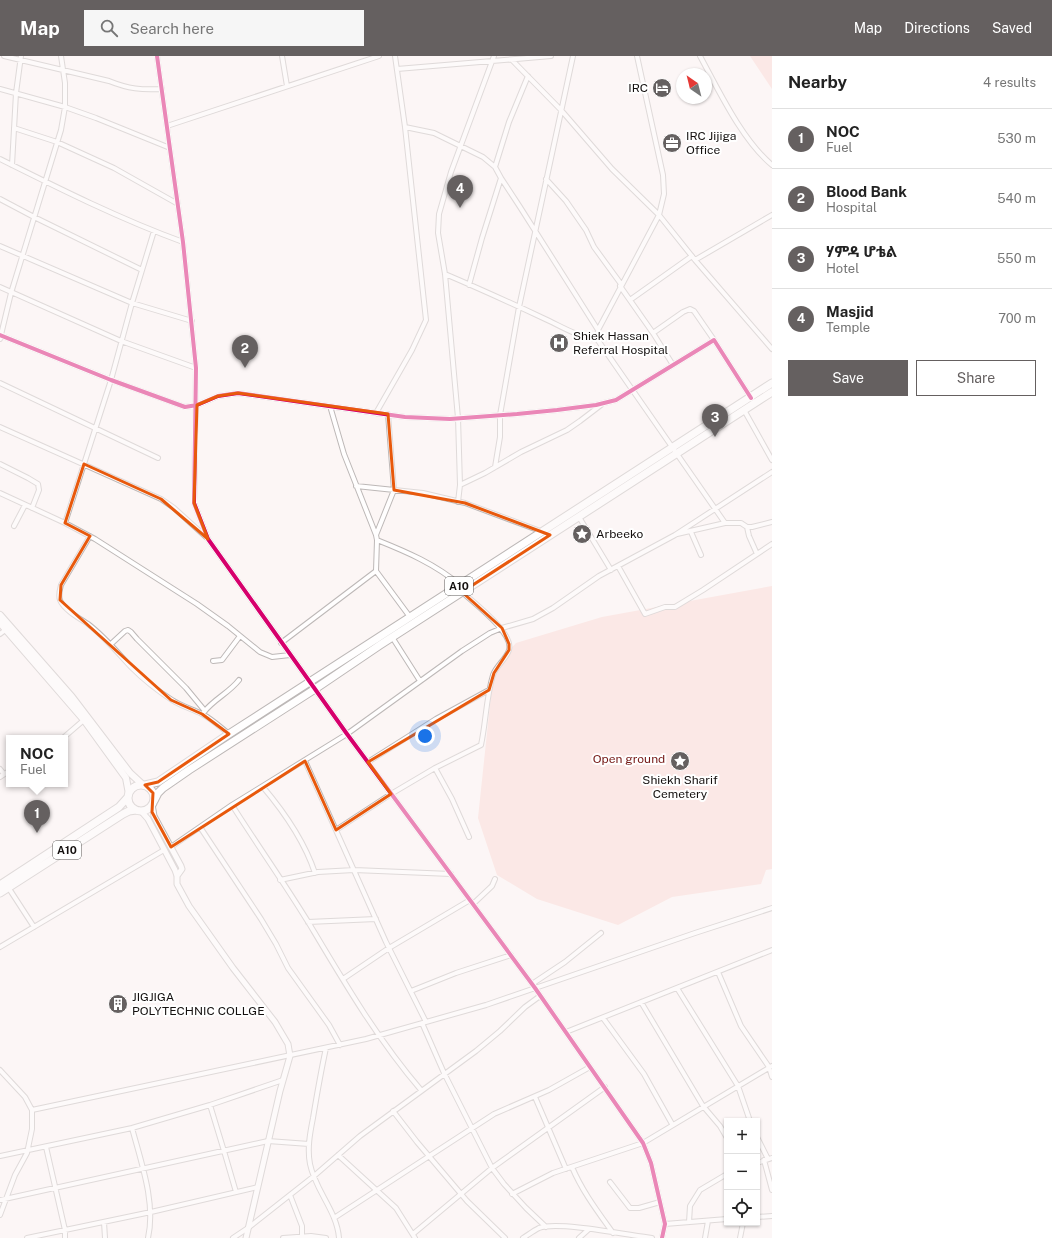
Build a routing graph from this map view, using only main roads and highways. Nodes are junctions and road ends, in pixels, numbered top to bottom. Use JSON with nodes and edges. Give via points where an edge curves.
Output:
{"nodes":[{"id":1,"x":771,"y":387,"type":"edge"},
{"id":2,"x":675,"y":450,"type":"junction"},
{"id":3,"x":461,"y":589,"type":"junction"},
{"id":4,"x":0,"y":615,"type":"edge"},
{"id":5,"x":0,"y":623,"type":"edge"},
{"id":6,"x":8,"y":628,"type":"junction"},
{"id":7,"x":86,"y":719,"type":"junction"},
{"id":8,"x":144,"y":785,"type":"junction"},
{"id":9,"x":128,"y":795,"type":"junction"},
{"id":10,"x":153,"y":803,"type":"junction"},
{"id":11,"x":138,"y":810,"type":"junction"},
{"id":12,"x":4,"y":885,"type":"edge"},
{"id":13,"x":0,"y":893,"type":"edge"}],
"edges":[{"from":1,"to":2,"type":"highway","number":"A10"},
{"from":1,"to":2,"type":"highway","number":"A10","via":[[744,410]]},
{"from":2,"to":3,"type":"highway","number":"A10","via":[[550,535]]},
{"from":2,"to":3,"type":"highway","number":"A10","via":[[542,531]]},
{"from":3,"to":8,"type":"highway","number":"A10","via":[[410,617],[158,782]]},
{"from":3,"to":10,"type":"highway","number":"A10","via":[[315,689],[163,788]]},
{"from":4,"to":6,"type":"main road"},
{"from":5,"to":6,"type":"main road"},
{"from":6,"to":7,"type":"main road"},
{"from":7,"to":8,"type":"main road","via":[[130,773]]},
{"from":7,"to":9,"type":"main road","via":[[126,778]]},
{"from":8,"to":9,"type":"highway","number":"A10","via":[[134,787]]},
{"from":8,"to":10,"type":"highway","via":[[153,793]]},
{"from":9,"to":11,"type":"highway","via":[[130,805]]},
{"from":9,"to":12,"type":"highway","number":"A10","via":[[119,808]]},
{"from":10,"to":11,"type":"highway","number":"A10","via":[[148,809]]},
{"from":11,"to":12,"type":"highway","number":"A10","via":[[123,814]]},
{"from":12,"to":13,"type":"highway","number":"A10"}]}
